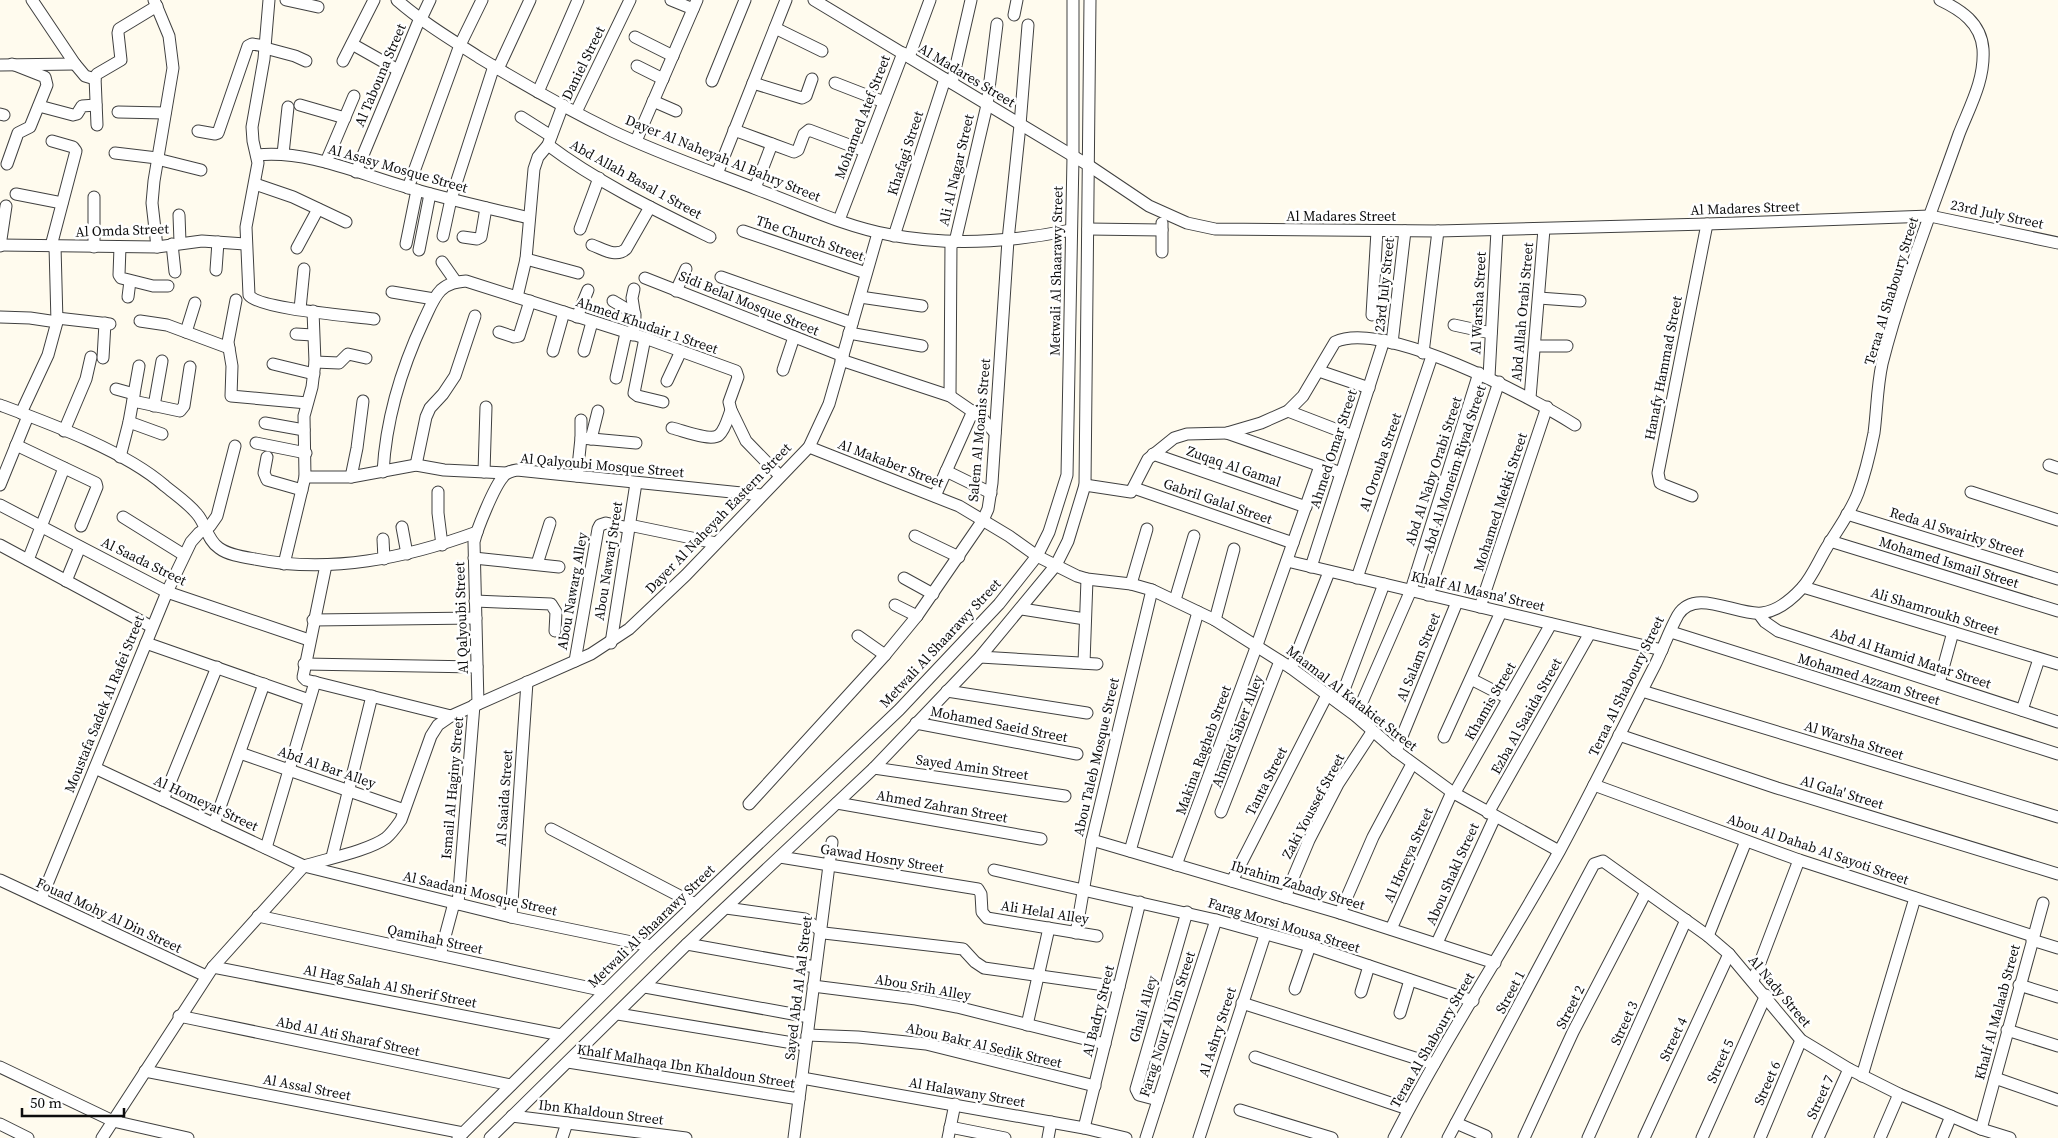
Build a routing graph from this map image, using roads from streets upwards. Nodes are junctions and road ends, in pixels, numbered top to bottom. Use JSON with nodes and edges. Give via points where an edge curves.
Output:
{"nodes":[{"id":1,"x":32,"y":0,"type":"edge"},
{"id":2,"x":269,"y":0,"type":"edge"},
{"id":3,"x":286,"y":0,"type":"edge"},
{"id":4,"x":374,"y":0,"type":"edge"},
{"id":5,"x":397,"y":0,"type":"edge"},
{"id":6,"x":430,"y":0,"type":"edge"},
{"id":7,"x":482,"y":0,"type":"edge"},
{"id":8,"x":530,"y":0,"type":"edge"},
{"id":9,"x":578,"y":0,"type":"edge"},
{"id":10,"x":630,"y":0,"type":"edge"},
{"id":11,"x":671,"y":0,"type":"edge"},
{"id":12,"x":745,"y":0,"type":"edge"},
{"id":13,"x":786,"y":0,"type":"edge"},
{"id":14,"x":814,"y":0,"type":"edge"},
{"id":15,"x":836,"y":0,"type":"edge"},
{"id":16,"x":930,"y":0,"type":"edge"},
{"id":17,"x":971,"y":0,"type":"edge"},
{"id":18,"x":1017,"y":0,"type":"edge"},
{"id":19,"x":1073,"y":0,"type":"edge"},
{"id":20,"x":1090,"y":0,"type":"edge"},
{"id":21,"x":1940,"y":0,"type":"edge"},
{"id":22,"x":156,"y":3,"type":"edge"},
{"id":23,"x":695,"y":5,"type":"edge"},
{"id":24,"x":318,"y":7,"type":"dead end"},
{"id":25,"x":833,"y":12,"type":"junction"},
{"id":26,"x":1014,"y":15,"type":"dead end"},
{"id":27,"x":421,"y":19,"type":"junction"},
{"id":28,"x":997,"y":24,"type":"dead end"},
{"id":29,"x":1028,"y":25,"type":"dead end"},
{"id":30,"x":775,"y":28,"type":"junction"},
{"id":31,"x":635,"y":37,"type":"dead end"},
{"id":32,"x":352,"y":44,"type":"junction"},
{"id":33,"x":460,"y":45,"type":"junction"},
{"id":34,"x":265,"y":47,"type":"junction"},
{"id":35,"x":822,"y":50,"type":"dead end"},
{"id":36,"x":906,"y":55,"type":"junction"},
{"id":37,"x":673,"y":56,"type":"junction"},
{"id":38,"x":343,"y":61,"type":"dead end"},
{"id":39,"x":306,"y":62,"type":"dead end"},
{"id":40,"x":6,"y":64,"type":"edge"},
{"id":41,"x":75,"y":64,"type":"junction"},
{"id":42,"x":637,"y":66,"type":"dead end"},
{"id":43,"x":496,"y":67,"type":"junction"},
{"id":44,"x":398,"y":70,"type":"junction"},
{"id":45,"x":663,"y":78,"type":"junction"},
{"id":46,"x":812,"y":78,"type":"dead end"},
{"id":47,"x":95,"y":79,"type":"junction"},
{"id":48,"x":712,"y":81,"type":"dead end"},
{"id":49,"x":948,"y":81,"type":"junction"},
{"id":50,"x":753,"y":83,"type":"junction"},
{"id":51,"x":835,"y":83,"type":"dead end"},
{"id":52,"x":538,"y":92,"type":"junction"},
{"id":53,"x":354,"y":96,"type":"dead end"},
{"id":54,"x":653,"y":101,"type":"junction"},
{"id":55,"x":884,"y":102,"type":"junction"},
{"id":56,"x":96,"y":105,"type":"junction"},
{"id":57,"x":563,"y":105,"type":"junction"},
{"id":58,"x":987,"y":105,"type":"junction"},
{"id":59,"x":39,"y":106,"type":"junction"},
{"id":60,"x":676,"y":111,"type":"dead end"},
{"id":61,"x":118,"y":112,"type":"dead end"},
{"id":62,"x":576,"y":112,"type":"junction"},
{"id":63,"x":165,"y":113,"type":"junction"},
{"id":64,"x":521,"y":117,"type":"dead end"},
{"id":65,"x":345,"y":118,"type":"junction"},
{"id":66,"x":97,"y":125,"type":"dead end"},
{"id":67,"x":1020,"y":125,"type":"junction"},
{"id":68,"x":734,"y":130,"type":"junction"},
{"id":69,"x":198,"y":132,"type":"dead end"},
{"id":70,"x":52,"y":141,"type":"dead end"},
{"id":71,"x":549,"y":141,"type":"junction"},
{"id":72,"x":636,"y":141,"type":"junction"},
{"id":73,"x":772,"y":144,"type":"junction"},
{"id":74,"x":865,"y":151,"type":"junction"},
{"id":75,"x":116,"y":153,"type":"dead end"},
{"id":76,"x":284,"y":154,"type":"junction"},
{"id":77,"x":257,"y":155,"type":"junction"},
{"id":78,"x":1073,"y":157,"type":"junction"},
{"id":79,"x":157,"y":159,"type":"junction"},
{"id":80,"x":326,"y":162,"type":"junction"},
{"id":81,"x":7,"y":164,"type":"dead end"},
{"id":82,"x":1088,"y":165,"type":"junction"},
{"id":83,"x":201,"y":170,"type":"dead end"},
{"id":84,"x":356,"y":172,"type":"junction"},
{"id":85,"x":717,"y":174,"type":"junction"},
{"id":86,"x":599,"y":178,"type":"junction"},
{"id":87,"x":255,"y":184,"type":"junction"},
{"id":88,"x":756,"y":188,"type":"junction"},
{"id":89,"x":412,"y":189,"type":"junction"},
{"id":90,"x":16,"y":194,"type":"dead end"},
{"id":91,"x":430,"y":194,"type":"junction"},
{"id":92,"x":94,"y":197,"type":"dead end"},
{"id":93,"x":450,"y":200,"type":"junction"},
{"id":94,"x":62,"y":203,"type":"junction"},
{"id":95,"x":6,"y":206,"type":"dead end"},
{"id":96,"x":650,"y":207,"type":"junction"},
{"id":97,"x":486,"y":208,"type":"junction"},
{"id":98,"x":318,"y":209,"type":"junction"},
{"id":99,"x":1162,"y":213,"type":"junction"},
{"id":100,"x":179,"y":215,"type":"dead end"},
{"id":101,"x":1930,"y":216,"type":"junction"},
{"id":102,"x":529,"y":218,"type":"junction"},
{"id":103,"x":839,"y":220,"type":"junction"},
{"id":104,"x":346,"y":222,"type":"dead end"},
{"id":105,"x":1707,"y":224,"type":"junction"},
{"id":106,"x":1088,"y":229,"type":"junction"},
{"id":107,"x":1544,"y":229,"type":"junction"},
{"id":108,"x":580,"y":230,"type":"dead end"},
{"id":109,"x":1071,"y":230,"type":"junction"},
{"id":110,"x":1162,"y":230,"type":"junction"},
{"id":111,"x":1497,"y":230,"type":"junction"},
{"id":112,"x":743,"y":231,"type":"dead end"},
{"id":113,"x":1377,"y":231,"type":"junction"},
{"id":114,"x":1404,"y":231,"type":"junction"},
{"id":115,"x":1438,"y":231,"type":"junction"},
{"id":116,"x":878,"y":233,"type":"junction"},
{"id":117,"x":443,"y":236,"type":"dead end"},
{"id":118,"x":894,"y":236,"type":"junction"},
{"id":119,"x":463,"y":237,"type":"dead end"},
{"id":120,"x":710,"y":237,"type":"dead end"},
{"id":121,"x":1008,"y":240,"type":"junction"},
{"id":122,"x":218,"y":242,"type":"junction"},
{"id":123,"x":953,"y":242,"type":"junction"},
{"id":124,"x":176,"y":243,"type":"junction"},
{"id":125,"x":2058,"y":243,"type":"edge"},
{"id":126,"x":245,"y":244,"type":"junction"},
{"id":127,"x":406,"y":244,"type":"dead end"},
{"id":128,"x":0,"y":245,"type":"edge"},
{"id":129,"x":592,"y":245,"type":"dead end"},
{"id":130,"x":53,"y":246,"type":"junction"},
{"id":131,"x":94,"y":246,"type":"junction"},
{"id":132,"x":120,"y":246,"type":"junction"},
{"id":133,"x":157,"y":246,"type":"junction"},
{"id":134,"x":297,"y":248,"type":"dead end"},
{"id":135,"x":419,"y":250,"type":"dead end"},
{"id":136,"x":1162,"y":252,"type":"dead end"},
{"id":137,"x":526,"y":259,"type":"junction"},
{"id":138,"x":442,"y":262,"type":"dead end"},
{"id":139,"x":304,"y":269,"type":"dead end"},
{"id":140,"x":686,"y":269,"type":"dead end"},
{"id":141,"x":216,"y":270,"type":"dead end"},
{"id":142,"x":175,"y":272,"type":"dead end"},
{"id":143,"x":578,"y":273,"type":"dead end"},
{"id":144,"x":866,"y":273,"type":"junction"},
{"id":145,"x":722,"y":277,"type":"dead end"},
{"id":146,"x":645,"y":278,"type":"dead end"},
{"id":147,"x":130,"y":281,"type":"junction"},
{"id":148,"x":456,"y":282,"type":"junction"},
{"id":149,"x":168,"y":286,"type":"dead end"},
{"id":150,"x":634,"y":289,"type":"dead end"},
{"id":151,"x":588,"y":290,"type":"dead end"},
{"id":152,"x":676,"y":291,"type":"junction"},
{"id":153,"x":392,"y":292,"type":"dead end"},
{"id":154,"x":128,"y":297,"type":"dead end"},
{"id":155,"x":517,"y":297,"type":"junction"},
{"id":156,"x":860,"y":297,"type":"junction"},
{"id":157,"x":1539,"y":298,"type":"junction"},
{"id":158,"x":434,"y":299,"type":"junction"},
{"id":159,"x":236,"y":300,"type":"dead end"},
{"id":160,"x":530,"y":301,"type":"junction"},
{"id":161,"x":613,"y":301,"type":"dead end"},
{"id":162,"x":1580,"y":301,"type":"dead end"},
{"id":163,"x":195,"y":303,"type":"dead end"},
{"id":164,"x":922,"y":306,"type":"dead end"},
{"id":165,"x":300,"y":309,"type":"junction"},
{"id":166,"x":313,"y":311,"type":"junction"},
{"id":167,"x":564,"y":312,"type":"junction"},
{"id":168,"x":634,"y":314,"type":"junction"},
{"id":169,"x":1372,"y":315,"type":"dead end"},
{"id":170,"x":475,"y":316,"type":"dead end"},
{"id":171,"x":0,"y":317,"type":"edge"},
{"id":172,"x":577,"y":317,"type":"junction"},
{"id":173,"x":374,"y":319,"type":"dead end"},
{"id":174,"x":57,"y":320,"type":"junction"},
{"id":175,"x":140,"y":321,"type":"dead end"},
{"id":176,"x":592,"y":322,"type":"junction"},
{"id":177,"x":1454,"y":325,"type":"dead end"},
{"id":178,"x":850,"y":328,"type":"junction"},
{"id":179,"x":186,"y":332,"type":"junction"},
{"id":180,"x":499,"y":332,"type":"dead end"},
{"id":181,"x":1491,"y":332,"type":"junction"},
{"id":182,"x":296,"y":334,"type":"dead end"},
{"id":183,"x":313,"y":334,"type":"junction"},
{"id":184,"x":630,"y":334,"type":"junction"},
{"id":185,"x":794,"y":337,"type":"junction"},
{"id":186,"x":645,"y":338,"type":"junction"},
{"id":187,"x":1388,"y":341,"type":"junction"},
{"id":188,"x":922,"y":346,"type":"dead end"},
{"id":189,"x":1535,"y":346,"type":"junction"},
{"id":190,"x":1567,"y":346,"type":"dead end"},
{"id":191,"x":228,"y":348,"type":"junction"},
{"id":192,"x":553,"y":351,"type":"dead end"},
{"id":193,"x":584,"y":351,"type":"dead end"},
{"id":194,"x":681,"y":351,"type":"junction"},
{"id":195,"x":1427,"y":354,"type":"junction"},
{"id":196,"x":366,"y":358,"type":"dead end"},
{"id":197,"x":842,"y":358,"type":"junction"},
{"id":198,"x":162,"y":361,"type":"dead end"},
{"id":199,"x":315,"y":362,"type":"junction"},
{"id":200,"x":273,"y":364,"type":"dead end"},
{"id":201,"x":139,"y":366,"type":"dead end"},
{"id":202,"x":190,"y":367,"type":"dead end"},
{"id":203,"x":782,"y":370,"type":"dead end"},
{"id":204,"x":1319,"y":371,"type":"junction"},
{"id":205,"x":314,"y":374,"type":"junction"},
{"id":206,"x":1489,"y":377,"type":"junction"},
{"id":207,"x":616,"y":378,"type":"dead end"},
{"id":208,"x":667,"y":381,"type":"dead end"},
{"id":209,"x":1369,"y":388,"type":"junction"},
{"id":210,"x":116,"y":389,"type":"dead end"},
{"id":211,"x":950,"y":396,"type":"junction"},
{"id":212,"x":133,"y":398,"type":"junction"},
{"id":213,"x":1530,"y":398,"type":"junction"},
{"id":214,"x":363,"y":401,"type":"dead end"},
{"id":215,"x":663,"y":402,"type":"dead end"},
{"id":216,"x":307,"y":403,"type":"junction"},
{"id":217,"x":0,"y":405,"type":"edge"},
{"id":218,"x":154,"y":406,"type":"junction"},
{"id":219,"x":486,"y":407,"type":"dead end"},
{"id":220,"x":1547,"y":407,"type":"junction"},
{"id":221,"x":731,"y":410,"type":"junction"},
{"id":222,"x":598,"y":411,"type":"dead end"},
{"id":223,"x":973,"y":411,"type":"junction"},
{"id":224,"x":1288,"y":411,"type":"junction"},
{"id":225,"x":25,"y":414,"type":"junction"},
{"id":226,"x":581,"y":420,"type":"dead end"},
{"id":227,"x":129,"y":422,"type":"junction"},
{"id":228,"x":265,"y":423,"type":"dead end"},
{"id":229,"x":1574,"y":425,"type":"dead end"},
{"id":230,"x":672,"y":428,"type":"dead end"},
{"id":231,"x":64,"y":430,"type":"junction"},
{"id":232,"x":304,"y":430,"type":"junction"},
{"id":233,"x":1227,"y":432,"type":"junction"},
{"id":234,"x":162,"y":434,"type":"dead end"},
{"id":235,"x":995,"y":434,"type":"junction"},
{"id":236,"x":1353,"y":436,"type":"junction"},
{"id":237,"x":586,"y":439,"type":"junction"},
{"id":238,"x":256,"y":442,"type":"dead end"},
{"id":239,"x":636,"y":443,"type":"dead end"},
{"id":240,"x":16,"y":445,"type":"junction"},
{"id":241,"x":235,"y":446,"type":"dead end"},
{"id":242,"x":809,"y":447,"type":"junction"},
{"id":243,"x":306,"y":453,"type":"junction"},
{"id":244,"x":1153,"y":454,"type":"junction"},
{"id":245,"x":120,"y":457,"type":"junction"},
{"id":246,"x":267,"y":457,"type":"dead end"},
{"id":247,"x":416,"y":465,"type":"junction"},
{"id":248,"x":1320,"y":466,"type":"junction"},
{"id":249,"x":64,"y":468,"type":"junction"},
{"id":250,"x":946,"y":471,"type":"junction"},
{"id":251,"x":383,"y":472,"type":"junction"},
{"id":252,"x":484,"y":472,"type":"junction"},
{"id":253,"x":506,"y":474,"type":"junction"},
{"id":254,"x":1341,"y":474,"type":"junction"},
{"id":255,"x":577,"y":476,"type":"junction"},
{"id":256,"x":780,"y":476,"type":"junction"},
{"id":257,"x":305,"y":477,"type":"junction"},
{"id":258,"x":351,"y":477,"type":"junction"},
{"id":259,"x":636,"y":483,"type":"junction"},
{"id":260,"x":0,"y":485,"type":"edge"},
{"id":261,"x":1085,"y":485,"type":"junction"},
{"id":262,"x":1134,"y":488,"type":"junction"},
{"id":263,"x":302,"y":490,"type":"junction"},
{"id":264,"x":438,"y":492,"type":"dead end"},
{"id":265,"x":1971,"y":492,"type":"dead end"},
{"id":266,"x":991,"y":493,"type":"junction"},
{"id":267,"x":761,"y":495,"type":"junction"},
{"id":268,"x":935,"y":496,"type":"junction"},
{"id":269,"x":1692,"y":496,"type":"dead end"},
{"id":270,"x":0,"y":505,"type":"edge"},
{"id":271,"x":1306,"y":507,"type":"junction"},
{"id":272,"x":1847,"y":514,"type":"junction"},
{"id":273,"x":123,"y":517,"type":"dead end"},
{"id":274,"x":983,"y":520,"type":"junction"},
{"id":275,"x":2058,"y":520,"type":"edge"},
{"id":276,"x":550,"y":523,"type":"dead end"},
{"id":277,"x":41,"y":526,"type":"junction"},
{"id":278,"x":81,"y":526,"type":"dead end"},
{"id":279,"x":629,"y":526,"type":"junction"},
{"id":280,"x":402,"y":527,"type":"dead end"},
{"id":281,"x":1147,"y":528,"type":"dead end"},
{"id":282,"x":207,"y":529,"type":"junction"},
{"id":283,"x":477,"y":532,"type":"junction"},
{"id":284,"x":915,"y":536,"type":"dead end"},
{"id":285,"x":1194,"y":536,"type":"dead end"},
{"id":286,"x":382,"y":539,"type":"dead end"},
{"id":287,"x":1830,"y":542,"type":"junction"},
{"id":288,"x":716,"y":543,"type":"junction"},
{"id":289,"x":1293,"y":543,"type":"junction"},
{"id":290,"x":0,"y":545,"type":"edge"},
{"id":291,"x":442,"y":545,"type":"junction"},
{"id":292,"x":80,"y":547,"type":"junction"},
{"id":293,"x":1234,"y":549,"type":"dead end"},
{"id":294,"x":407,"y":554,"type":"junction"},
{"id":295,"x":184,"y":555,"type":"junction"},
{"id":296,"x":1036,"y":556,"type":"junction"},
{"id":297,"x":959,"y":557,"type":"junction"},
{"id":298,"x":384,"y":558,"type":"junction"},
{"id":299,"x":474,"y":558,"type":"junction"},
{"id":300,"x":28,"y":560,"type":"junction"},
{"id":301,"x":1286,"y":562,"type":"junction"},
{"id":302,"x":284,"y":564,"type":"junction"},
{"id":303,"x":537,"y":564,"type":"junction"},
{"id":304,"x":326,"y":565,"type":"junction"},
{"id":305,"x":1056,"y":565,"type":"junction"},
{"id":306,"x":559,"y":567,"type":"dead end"},
{"id":307,"x":1311,"y":567,"type":"junction"},
{"id":308,"x":1329,"y":572,"type":"junction"},
{"id":309,"x":904,"y":578,"type":"dead end"},
{"id":310,"x":1357,"y":578,"type":"junction"},
{"id":311,"x":2058,"y":579,"type":"edge"},
{"id":312,"x":1087,"y":580,"type":"junction"},
{"id":313,"x":66,"y":581,"type":"junction"},
{"id":314,"x":1131,"y":584,"type":"junction"},
{"id":315,"x":1384,"y":584,"type":"junction"},
{"id":316,"x":1803,"y":587,"type":"junction"},
{"id":317,"x":1152,"y":590,"type":"junction"},
{"id":318,"x":1411,"y":590,"type":"junction"},
{"id":319,"x":167,"y":592,"type":"junction"},
{"id":320,"x":933,"y":594,"type":"junction"},
{"id":321,"x":1428,"y":595,"type":"junction"},
{"id":322,"x":1175,"y":600,"type":"junction"},
{"id":323,"x":475,"y":601,"type":"junction"},
{"id":324,"x":1457,"y":602,"type":"junction"},
{"id":325,"x":895,"y":605,"type":"dead end"},
{"id":326,"x":1480,"y":607,"type":"junction"},
{"id":327,"x":1022,"y":608,"type":"junction"},
{"id":328,"x":2058,"y":611,"type":"edge"},
{"id":329,"x":1198,"y":612,"type":"junction"},
{"id":330,"x":1501,"y":612,"type":"junction"},
{"id":331,"x":1759,"y":614,"type":"junction"},
{"id":332,"x":917,"y":616,"type":"junction"},
{"id":333,"x":476,"y":618,"type":"junction"},
{"id":334,"x":1085,"y":619,"type":"junction"},
{"id":335,"x":313,"y":620,"type":"junction"},
{"id":336,"x":1215,"y":620,"type":"junction"},
{"id":337,"x":1551,"y":624,"type":"junction"},
{"id":338,"x":152,"y":627,"type":"junction"},
{"id":339,"x":555,"y":631,"type":"dead end"},
{"id":340,"x":1671,"y":632,"type":"junction"},
{"id":341,"x":1953,"y":632,"type":"junction"},
{"id":342,"x":1590,"y":633,"type":"junction"},
{"id":343,"x":858,"y":636,"type":"dead end"},
{"id":344,"x":309,"y":640,"type":"junction"},
{"id":345,"x":146,"y":643,"type":"junction"},
{"id":346,"x":611,"y":643,"type":"junction"},
{"id":347,"x":1257,"y":645,"type":"junction"},
{"id":348,"x":1662,"y":650,"type":"junction"},
{"id":349,"x":885,"y":655,"type":"junction"},
{"id":350,"x":980,"y":658,"type":"junction"},
{"id":351,"x":2039,"y":659,"type":"junction"},
{"id":352,"x":575,"y":661,"type":"junction"},
{"id":353,"x":1280,"y":661,"type":"junction"},
{"id":354,"x":1084,"y":663,"type":"junction"},
{"id":355,"x":304,"y":664,"type":"junction"},
{"id":356,"x":1097,"y":664,"type":"dead end"},
{"id":357,"x":2058,"y":664,"type":"edge"},
{"id":358,"x":477,"y":666,"type":"junction"},
{"id":359,"x":217,"y":668,"type":"junction"},
{"id":360,"x":1291,"y":668,"type":"junction"},
{"id":361,"x":1470,"y":679,"type":"junction"},
{"id":362,"x":314,"y":682,"type":"junction"},
{"id":363,"x":527,"y":682,"type":"junction"},
{"id":364,"x":1939,"y":683,"type":"junction"},
{"id":365,"x":264,"y":684,"type":"junction"},
{"id":366,"x":947,"y":691,"type":"junction"},
{"id":367,"x":1642,"y":691,"type":"junction"},
{"id":368,"x":1327,"y":695,"type":"junction"},
{"id":369,"x":372,"y":696,"type":"junction"},
{"id":370,"x":1508,"y":698,"type":"junction"},
{"id":371,"x":309,"y":700,"type":"junction"},
{"id":372,"x":1339,"y":703,"type":"junction"},
{"id":373,"x":476,"y":704,"type":"junction"},
{"id":374,"x":2022,"y":710,"type":"junction"},
{"id":375,"x":1086,"y":713,"type":"dead end"},
{"id":376,"x":451,"y":716,"type":"junction"},
{"id":377,"x":1356,"y":716,"type":"junction"},
{"id":378,"x":2058,"y":722,"type":"edge"},
{"id":379,"x":916,"y":723,"type":"junction"},
{"id":380,"x":1372,"y":732,"type":"junction"},
{"id":381,"x":1619,"y":735,"type":"junction"},
{"id":382,"x":1444,"y":737,"type":"dead end"},
{"id":383,"x":1396,"y":751,"type":"junction"},
{"id":384,"x":240,"y":753,"type":"junction"},
{"id":385,"x":1077,"y":754,"type":"dead end"},
{"id":386,"x":2058,"y":754,"type":"edge"},
{"id":387,"x":1412,"y":764,"type":"junction"},
{"id":388,"x":95,"y":768,"type":"junction"},
{"id":389,"x":874,"y":768,"type":"junction"},
{"id":390,"x":289,"y":770,"type":"junction"},
{"id":391,"x":1594,"y":786,"type":"junction"},
{"id":392,"x":349,"y":791,"type":"junction"},
{"id":393,"x":1453,"y":793,"type":"junction"},
{"id":394,"x":1065,"y":796,"type":"dead end"},
{"id":395,"x":163,"y":800,"type":"junction"},
{"id":396,"x":838,"y":802,"type":"junction"},
{"id":397,"x":749,"y":804,"type":"dead end"},
{"id":398,"x":404,"y":810,"type":"junction"},
{"id":399,"x":1221,"y":812,"type":"dead end"},
{"id":400,"x":1491,"y":815,"type":"junction"},
{"id":401,"x":2058,"y":817,"type":"edge"},
{"id":402,"x":214,"y":824,"type":"junction"},
{"id":403,"x":551,"y":829,"type":"dead end"},
{"id":404,"x":1042,"y":839,"type":"dead end"},
{"id":405,"x":1092,"y":840,"type":"junction"},
{"id":406,"x":1746,"y":841,"type":"junction"},
{"id":407,"x":832,"y":842,"type":"dead end"},
{"id":408,"x":266,"y":848,"type":"junction"},
{"id":409,"x":1130,"y":850,"type":"junction"},
{"id":410,"x":1559,"y":850,"type":"junction"},
{"id":411,"x":332,"y":857,"type":"junction"},
{"id":412,"x":780,"y":857,"type":"junction"},
{"id":413,"x":1799,"y":860,"type":"junction"},
{"id":414,"x":1598,"y":861,"type":"joint"},
{"id":415,"x":829,"y":865,"type":"junction"},
{"id":416,"x":1176,"y":865,"type":"junction"},
{"id":417,"x":304,"y":866,"type":"junction"},
{"id":418,"x":994,"y":870,"type":"dead end"},
{"id":419,"x":2058,"y":874,"type":"edge"},
{"id":420,"x":0,"y":880,"type":"edge"},
{"id":421,"x":1232,"y":881,"type":"junction"},
{"id":422,"x":1083,"y":889,"type":"junction"},
{"id":423,"x":980,"y":890,"type":"joint"},
{"id":424,"x":1646,"y":892,"type":"junction"},
{"id":425,"x":1285,"y":897,"type":"junction"},
{"id":426,"x":1915,"y":898,"type":"junction"},
{"id":427,"x":41,"y":899,"type":"junction"},
{"id":428,"x":1140,"y":902,"type":"junction"},
{"id":429,"x":456,"y":903,"type":"junction"},
{"id":430,"x":2042,"y":903,"type":"dead end"},
{"id":431,"x":695,"y":904,"type":"junction"},
{"id":432,"x":726,"y":908,"type":"junction"},
{"id":433,"x":1187,"y":912,"type":"junction"},
{"id":434,"x":1340,"y":913,"type":"junction"},
{"id":435,"x":258,"y":916,"type":"junction"},
{"id":436,"x":511,"y":917,"type":"junction"},
{"id":437,"x":1216,"y":920,"type":"junction"},
{"id":438,"x":1686,"y":920,"type":"junction"},
{"id":439,"x":1049,"y":928,"type":"junction"},
{"id":440,"x":1391,"y":929,"type":"junction"},
{"id":441,"x":819,"y":931,"type":"junction"},
{"id":442,"x":1076,"y":933,"type":"junction"},
{"id":443,"x":1265,"y":935,"type":"junction"},
{"id":444,"x":1097,"y":936,"type":"dead end"},
{"id":445,"x":1708,"y":936,"type":"junction"},
{"id":446,"x":2033,"y":938,"type":"junction"},
{"id":447,"x":1437,"y":943,"type":"junction"},
{"id":448,"x":687,"y":944,"type":"junction"},
{"id":449,"x":2057,"y":945,"type":"edge"},
{"id":450,"x":651,"y":946,"type":"junction"},
{"id":451,"x":1310,"y":946,"type":"junction"},
{"id":452,"x":1729,"y":954,"type":"junction"},
{"id":453,"x":440,"y":955,"type":"junction"},
{"id":454,"x":1495,"y":963,"type":"junction"},
{"id":455,"x":1369,"y":966,"type":"junction"},
{"id":456,"x":815,"y":967,"type":"junction"},
{"id":457,"x":210,"y":972,"type":"junction"},
{"id":458,"x":1038,"y":976,"type":"junction"},
{"id":459,"x":1410,"y":980,"type":"junction"},
{"id":460,"x":1753,"y":981,"type":"junction"},
{"id":461,"x":2019,"y":985,"type":"junction"},
{"id":462,"x":813,"y":986,"type":"junction"},
{"id":463,"x":645,"y":987,"type":"junction"},
{"id":464,"x":1119,"y":987,"type":"junction"},
{"id":465,"x":1295,"y":988,"type":"dead end"},
{"id":466,"x":605,"y":991,"type":"junction"},
{"id":467,"x":1361,"y":992,"type":"dead end"},
{"id":468,"x":1766,"y":995,"type":"junction"},
{"id":469,"x":2058,"y":997,"type":"edge"},
{"id":470,"x":1473,"y":1001,"type":"junction"},
{"id":471,"x":1242,"y":1003,"type":"junction"},
{"id":472,"x":1400,"y":1013,"type":"dead end"},
{"id":473,"x":618,"y":1014,"type":"junction"},
{"id":474,"x":179,"y":1016,"type":"junction"},
{"id":475,"x":809,"y":1017,"type":"junction"},
{"id":476,"x":1027,"y":1025,"type":"junction"},
{"id":477,"x":2007,"y":1030,"type":"junction"},
{"id":478,"x":561,"y":1035,"type":"junction"},
{"id":479,"x":806,"y":1040,"type":"junction"},
{"id":480,"x":1801,"y":1040,"type":"junction"},
{"id":481,"x":1105,"y":1044,"type":"junction"},
{"id":482,"x":2058,"y":1046,"type":"edge"},
{"id":483,"x":1254,"y":1056,"type":"dead end"},
{"id":484,"x":568,"y":1062,"type":"junction"},
{"id":485,"x":1434,"y":1064,"type":"junction"},
{"id":486,"x":0,"y":1067,"type":"edge"},
{"id":487,"x":1849,"y":1069,"type":"junction"},
{"id":488,"x":145,"y":1071,"type":"junction"},
{"id":489,"x":1862,"y":1076,"type":"junction"},
{"id":490,"x":802,"y":1078,"type":"junction"},
{"id":491,"x":1994,"y":1078,"type":"junction"},
{"id":492,"x":511,"y":1085,"type":"junction"},
{"id":493,"x":1095,"y":1086,"type":"junction"},
{"id":494,"x":1899,"y":1094,"type":"junction"},
{"id":495,"x":799,"y":1100,"type":"junction"},
{"id":496,"x":1158,"y":1100,"type":"junction"},
{"id":497,"x":2058,"y":1100,"type":"edge"},
{"id":498,"x":954,"y":1104,"type":"junction"},
{"id":499,"x":1408,"y":1109,"type":"junction"},
{"id":500,"x":1240,"y":1110,"type":"dead end"},
{"id":501,"x":512,"y":1116,"type":"junction"},
{"id":502,"x":1951,"y":1116,"type":"junction"},
{"id":503,"x":113,"y":1121,"type":"junction"},
{"id":504,"x":1051,"y":1122,"type":"junction"},
{"id":505,"x":566,"y":1123,"type":"junction"},
{"id":506,"x":1456,"y":1123,"type":"junction"},
{"id":507,"x":0,"y":1124,"type":"edge"},
{"id":508,"x":1981,"y":1129,"type":"junction"},
{"id":509,"x":1091,"y":1132,"type":"edge"},
{"id":510,"x":949,"y":1133,"type":"edge"},
{"id":511,"x":460,"y":1136,"type":"edge"},
{"id":512,"x":1486,"y":1136,"type":"dead end"},
{"id":513,"x":2006,"y":1137,"type":"edge"},
{"id":514,"x":28,"y":1138,"type":"edge"},
{"id":515,"x":102,"y":1138,"type":"edge"},
{"id":516,"x":188,"y":1138,"type":"edge"},
{"id":517,"x":490,"y":1138,"type":"edge"},
{"id":518,"x":562,"y":1138,"type":"edge"},
{"id":519,"x":686,"y":1138,"type":"edge"},
{"id":520,"x":794,"y":1138,"type":"edge"},
{"id":521,"x":1005,"y":1138,"type":"edge"},
{"id":522,"x":1048,"y":1138,"type":"edge"},
{"id":523,"x":1126,"y":1138,"type":"edge"},
{"id":524,"x":1146,"y":1138,"type":"edge"},
{"id":525,"x":1199,"y":1138,"type":"edge"},
{"id":526,"x":1332,"y":1138,"type":"edge"},
{"id":527,"x":1394,"y":1138,"type":"edge"},
{"id":528,"x":1448,"y":1138,"type":"edge"},
{"id":529,"x":1524,"y":1138,"type":"edge"},
{"id":530,"x":1588,"y":1138,"type":"edge"},
{"id":531,"x":1644,"y":1138,"type":"edge"},
{"id":532,"x":1702,"y":1138,"type":"edge"},
{"id":533,"x":1760,"y":1138,"type":"edge"},
{"id":534,"x":1818,"y":1138,"type":"edge"},
{"id":535,"x":1880,"y":1138,"type":"edge"},
{"id":536,"x":1942,"y":1138,"type":"edge"}],
"edges":[{"from":1,"to":41,"type":"street"},
{"from":2,"to":34,"type":"street"},
{"from":3,"to":24,"type":"street"},
{"from":4,"to":32,"type":"street"},
{"from":5,"to":27,"type":"street","name":"Dayer Al Naheyah Al Bahry Street"},
{"from":6,"to":27,"type":"street","name":"Al Tabouna Street"},
{"from":7,"to":33,"type":"street"},
{"from":8,"to":43,"type":"street"},
{"from":9,"to":52,"type":"street"},
{"from":10,"to":62,"type":"street","name":"Daniel Street"},
{"from":11,"to":23,"type":"street"},
{"from":12,"to":48,"type":"street"},
{"from":13,"to":30,"type":"street"},
{"from":14,"to":25,"type":"street","name":"Al Madares Street"},
{"from":15,"to":25,"type":"street"},
{"from":16,"to":36,"type":"street","name":"Mohamed Atef Street"},
{"from":17,"to":49,"type":"street","name":"Khafagi Street"},
{"from":18,"to":26,"type":"street"},
{"from":19,"to":78,"type":"street","name":"Metwali Al Shaarawy Street"},
{"from":20,"to":82,"type":"street"},
{"from":21,"to":101,"type":"street","name":"Teraa Al Shaboury Street","via":[[1960,9],[1974,24],[1983,44],[1983,65],[1979,88]]},
{"from":22,"to":47,"type":"street","via":[[120,27],[121,60],[97,74]]},
{"from":22,"to":63,"type":"street","via":[[172,52],[172,84]]},
{"from":23,"to":37,"type":"street"},
{"from":25,"to":36,"type":"street","name":"Al Madares Street"},
{"from":27,"to":33,"type":"street","name":"Dayer Al Naheyah Al Bahry Street"},
{"from":27,"to":44,"type":"street","name":"Al Tabouna Street"},
{"from":28,"to":58,"type":"street","name":"Ali Al Nagar Street"},
{"from":29,"to":67,"type":"street","name":"Salem Al Moanis Street"},
{"from":30,"to":35,"type":"street"},
{"from":30,"to":50,"type":"street"},
{"from":31,"to":37,"type":"street"},
{"from":32,"to":38,"type":"street"},
{"from":32,"to":44,"type":"street"},
{"from":33,"to":43,"type":"street","name":"Dayer Al Naheyah Al Bahry Street"},
{"from":33,"to":89,"type":"street"},
{"from":34,"to":39,"type":"street"},
{"from":34,"to":69,"type":"street","via":[[248,46],[218,133]]},
{"from":34,"to":77,"type":"street","via":[[252,127]]},
{"from":36,"to":49,"type":"street","name":"Al Madares Street"},
{"from":36,"to":55,"type":"street","name":"Mohamed Atef Street"},
{"from":37,"to":45,"type":"street"},
{"from":40,"to":41,"type":"street"},
{"from":40,"to":59,"type":"street","via":[[46,79]]},
{"from":41,"to":47,"type":"street","via":[[85,76]]},
{"from":42,"to":45,"type":"street"},
{"from":43,"to":52,"type":"street","name":"Dayer Al Naheyah Al Bahry Street"},
{"from":43,"to":93,"type":"street"},
{"from":44,"to":84,"type":"street","name":"Al Tabouna Street"},
{"from":45,"to":54,"type":"street"},
{"from":46,"to":50,"type":"street","via":[[806,96],[802,98]]},
{"from":47,"to":56,"type":"street"},
{"from":49,"to":58,"type":"street","name":"Al Madares Street"},
{"from":49,"to":118,"type":"street","name":"Khafagi Street"},
{"from":50,"to":68,"type":"street"},
{"from":51,"to":55,"type":"street"},
{"from":52,"to":57,"type":"street","name":"Dayer Al Naheyah Al Bahry Street"},
{"from":53,"to":65,"type":"street"},
{"from":54,"to":60,"type":"street"},
{"from":54,"to":72,"type":"street"},
{"from":55,"to":74,"type":"street","name":"Mohamed Atef Street"},
{"from":56,"to":59,"type":"street","via":[[82,106],[73,115]]},
{"from":56,"to":66,"type":"street"},
{"from":57,"to":62,"type":"street","name":"Dayer Al Naheyah Al Bahry Street"},
{"from":57,"to":71,"type":"street"},
{"from":58,"to":67,"type":"street","name":"Al Madares Street"},
{"from":58,"to":123,"type":"street","name":"Ali Al Nagar Street"},
{"from":59,"to":81,"type":"street","via":[[27,130],[19,131]]},
{"from":61,"to":63,"type":"street"},
{"from":62,"to":72,"type":"street","name":"Dayer Al Naheyah Al Bahry Street"},
{"from":63,"to":79,"type":"street"},
{"from":64,"to":71,"type":"street","name":"Abd Allah Basal 1 Street"},
{"from":65,"to":76,"type":"street","via":[[294,106]]},
{"from":65,"to":80,"type":"street"},
{"from":67,"to":78,"type":"street","name":"Al Madares Street"},
{"from":67,"to":121,"type":"street","name":"Salem Al Moanis Street"},
{"from":68,"to":73,"type":"street"},
{"from":68,"to":85,"type":"street"},
{"from":70,"to":94,"type":"street","via":[[71,146],[76,151]]},
{"from":71,"to":86,"type":"street","name":"Abd Allah Basal 1 Street"},
{"from":71,"to":102,"type":"street","via":[[534,169]]},
{"from":72,"to":85,"type":"street","name":"Dayer Al Naheyah Al Bahry Street"},
{"from":73,"to":74,"type":"street","via":[[794,152],[809,130]]},
{"from":73,"to":88,"type":"street"},
{"from":74,"to":103,"type":"street","name":"Mohamed Atef Street"},
{"from":75,"to":79,"type":"street"},
{"from":76,"to":77,"type":"street","name":"Al Asasy Mosque Street"},
{"from":76,"to":80,"type":"street","name":"Al Asasy Mosque Street"},
{"from":77,"to":87,"type":"street"},
{"from":78,"to":82,"type":"street","name":"Al Madares Street"},
{"from":78,"to":109,"type":"street","name":"Metwali Al Shaarawy Street"},
{"from":79,"to":83,"type":"street"},
{"from":79,"to":133,"type":"street","via":[[152,203]]},
{"from":80,"to":84,"type":"street","name":"Al Asasy Mosque Street"},
{"from":82,"to":99,"type":"street","name":"Al Madares Street"},
{"from":82,"to":106,"type":"street"},
{"from":84,"to":89,"type":"street","name":"Al Asasy Mosque Street"},
{"from":85,"to":88,"type":"street","name":"Dayer Al Naheyah Al Bahry Street"},
{"from":86,"to":96,"type":"street","name":"Abd Allah Basal 1 Street"},
{"from":86,"to":108,"type":"street"},
{"from":87,"to":98,"type":"street"},
{"from":87,"to":126,"type":"street"},
{"from":88,"to":103,"type":"street","name":"Dayer Al Naheyah Al Bahry Street"},
{"from":89,"to":91,"type":"street","name":"Al Asasy Mosque Street"},
{"from":89,"to":127,"type":"street"},
{"from":90,"to":94,"type":"street"},
{"from":91,"to":93,"type":"street","name":"Al Asasy Mosque Street"},
{"from":91,"to":135,"type":"street"},
{"from":92,"to":131,"type":"street"},
{"from":93,"to":97,"type":"street","name":"Al Asasy Mosque Street"},
{"from":93,"to":117,"type":"street"},
{"from":94,"to":130,"type":"street"},
{"from":95,"to":128,"type":"street"},
{"from":96,"to":120,"type":"street","name":"Abd Allah Basal 1 Street"},
{"from":96,"to":129,"type":"street","via":[[621,253],[615,254]]},
{"from":97,"to":102,"type":"street","name":"Al Asasy Mosque Street"},
{"from":97,"to":119,"type":"street","via":[[481,237]]},
{"from":98,"to":104,"type":"street"},
{"from":98,"to":134,"type":"street"},
{"from":99,"to":110,"type":"street"},
{"from":99,"to":113,"type":"street","name":"Al Madares Street","via":[[1215,230]]},
{"from":100,"to":124,"type":"street"},
{"from":101,"to":105,"type":"street","name":"Al Madares Street"},
{"from":101,"to":125,"type":"street","name":"23rd July Street"},
{"from":101,"to":272,"type":"street","name":"Teraa Al Shaboury Street","via":[[1882,367],[1868,463],[1857,497]]},
{"from":102,"to":137,"type":"street"},
{"from":103,"to":116,"type":"street","name":"Dayer Al Naheyah Al Bahry Street"},
{"from":105,"to":107,"type":"street","name":"Al Madares Street"},
{"from":105,"to":269,"type":"street","name":"Hanafy Hammad Street","via":[[1658,473],[1660,483]]},
{"from":106,"to":110,"type":"street"},
{"from":106,"to":261,"type":"street"},
{"from":107,"to":111,"type":"street","name":"Al Madares Street"},
{"from":107,"to":157,"type":"street","name":"Abd Allah Orabi Street"},
{"from":109,"to":121,"type":"street","name":"Dayer Al Naheyah Al Bahry Street"},
{"from":109,"to":296,"type":"street","name":"Metwali Al Shaarawy Street","via":[[1067,475],[1049,532]]},
{"from":110,"to":136,"type":"street"},
{"from":111,"to":115,"type":"street","name":"Al Madares Street"},
{"from":111,"to":181,"type":"street","name":"Al Warsha Street"},
{"from":112,"to":144,"type":"street","name":"The Church Street"},
{"from":113,"to":114,"type":"street","name":"Al Madares Street"},
{"from":113,"to":169,"type":"street"},
{"from":114,"to":115,"type":"street","name":"Al Madares Street"},
{"from":114,"to":187,"type":"street","name":"23rd July Street"},
{"from":115,"to":195,"type":"street","name":"Al Orouba Street"},
{"from":116,"to":118,"type":"street","name":"Dayer Al Naheyah Al Bahry Street"},
{"from":116,"to":144,"type":"street","name":"Dayer Al Naheyah Eastern Street"},
{"from":118,"to":123,"type":"street","name":"Dayer Al Naheyah Al Bahry Street"},
{"from":121,"to":123,"type":"street","name":"Dayer Al Naheyah Al Bahry Street"},
{"from":121,"to":235,"type":"street","name":"Salem Al Moanis Street"},
{"from":122,"to":124,"type":"street","name":"Al Omda Street"},
{"from":122,"to":126,"type":"street","name":"Al Omda Street"},
{"from":122,"to":141,"type":"street"},
{"from":123,"to":211,"type":"street","name":"Ali Al Nagar Street"},
{"from":124,"to":133,"type":"street","name":"Al Omda Street"},
{"from":124,"to":142,"type":"street"},
{"from":126,"to":165,"type":"street","via":[[250,298]]},
{"from":128,"to":130,"type":"street","name":"Al Omda Street"},
{"from":130,"to":131,"type":"street","name":"Al Omda Street"},
{"from":130,"to":174,"type":"street"},
{"from":131,"to":132,"type":"street","name":"Al Omda Street"},
{"from":132,"to":133,"type":"street","name":"Al Omda Street"},
{"from":132,"to":147,"type":"street","via":[[119,275]]},
{"from":137,"to":143,"type":"street"},
{"from":137,"to":155,"type":"street"},
{"from":138,"to":148,"type":"street"},
{"from":139,"to":165,"type":"street"},
{"from":140,"to":152,"type":"street"},
{"from":144,"to":156,"type":"street","name":"Dayer Al Naheyah Eastern Street"},
{"from":145,"to":178,"type":"street"},
{"from":146,"to":152,"type":"street","name":"Sidi Belal Mosque Street"},
{"from":147,"to":149,"type":"street"},
{"from":147,"to":154,"type":"street"},
{"from":148,"to":155,"type":"street","name":"Ahmed Khudair 1 Street","via":[[475,283]]},
{"from":148,"to":158,"type":"street","via":[[447,285]]},
{"from":150,"to":168,"type":"street"},
{"from":151,"to":172,"type":"street"},
{"from":152,"to":185,"type":"street","name":"Sidi Belal Mosque Street"},
{"from":153,"to":158,"type":"street"},
{"from":155,"to":160,"type":"street","name":"Ahmed Khudair 1 Street"},
{"from":156,"to":164,"type":"street"},
{"from":156,"to":178,"type":"street","name":"Dayer Al Naheyah Eastern Street"},
{"from":157,"to":162,"type":"street"},
{"from":157,"to":189,"type":"street","name":"Abd Allah Orabi Street"},
{"from":158,"to":251,"type":"street","via":[[394,400]]},
{"from":159,"to":191,"type":"street"},
{"from":160,"to":167,"type":"street","name":"Ahmed Khudair 1 Street"},
{"from":160,"to":180,"type":"street","via":[[519,336]]},
{"from":161,"to":168,"type":"street"},
{"from":163,"to":179,"type":"street"},
{"from":165,"to":166,"type":"street"},
{"from":166,"to":173,"type":"street"},
{"from":166,"to":183,"type":"street"},
{"from":167,"to":172,"type":"street","name":"Ahmed Khudair 1 Street"},
{"from":167,"to":192,"type":"street"},
{"from":168,"to":184,"type":"street"},
{"from":170,"to":247,"type":"street","via":[[455,376],[426,417]]},
{"from":171,"to":174,"type":"street"},
{"from":172,"to":176,"type":"street","name":"Ahmed Khudair 1 Street"},
{"from":174,"to":225,"type":"street","via":[[48,355]]},
{"from":174,"to":231,"type":"street","via":[[107,323],[97,358]]},
{"from":175,"to":179,"type":"street"},
{"from":176,"to":184,"type":"street","name":"Ahmed Khudair 1 Street"},
{"from":176,"to":193,"type":"street"},
{"from":177,"to":181,"type":"street"},
{"from":178,"to":188,"type":"street"},
{"from":178,"to":197,"type":"street","name":"Dayer Al Naheyah Eastern Street"},
{"from":179,"to":191,"type":"street"},
{"from":181,"to":206,"type":"street","name":"Al Warsha Street"},
{"from":182,"to":183,"type":"street"},
{"from":183,"to":199,"type":"street"},
{"from":184,"to":186,"type":"street","name":"Ahmed Khudair 1 Street"},
{"from":184,"to":207,"type":"street"},
{"from":185,"to":197,"type":"street","name":"Sidi Belal Mosque Street"},
{"from":185,"to":203,"type":"street"},
{"from":186,"to":194,"type":"street","name":"Ahmed Khudair 1 Street"},
{"from":186,"to":215,"type":"street","via":[[634,393]]},
{"from":187,"to":195,"type":"street"},
{"from":187,"to":204,"type":"street","via":[[1367,338],[1338,340]]},
{"from":187,"to":209,"type":"street","name":"Ahmed Omar Street"},
{"from":189,"to":190,"type":"street"},
{"from":189,"to":213,"type":"street","name":"Abd Allah Orabi Street"},
{"from":191,"to":216,"type":"street","via":[[232,366],[232,397]]},
{"from":194,"to":208,"type":"street"},
{"from":194,"to":221,"type":"street","name":"Ahmed Khudair 1 Street","via":[[738,373],[729,402]]},
{"from":195,"to":206,"type":"street"},
{"from":195,"to":310,"type":"street","name":"Al Orouba Street"},
{"from":196,"to":199,"type":"street","via":[[348,354],[339,363]]},
{"from":197,"to":211,"type":"street","name":"Sidi Belal Mosque Street"},
{"from":197,"to":242,"type":"street","name":"Dayer Al Naheyah Eastern Street","via":[[829,404]]},
{"from":198,"to":218,"type":"street"},
{"from":199,"to":205,"type":"street"},
{"from":200,"to":205,"type":"street"},
{"from":201,"to":212,"type":"street"},
{"from":202,"to":218,"type":"street","via":[[182,410],[178,412]]},
{"from":204,"to":209,"type":"street"},
{"from":204,"to":224,"type":"street"},
{"from":205,"to":216,"type":"street"},
{"from":206,"to":213,"type":"street"},
{"from":206,"to":318,"type":"street","name":"Abd Al Naby Orabi Street"},
{"from":206,"to":321,"type":"street","name":"Abd Al Moneim Riyad Street"},
{"from":209,"to":236,"type":"street","name":"Ahmed Omar Street"},
{"from":210,"to":212,"type":"street"},
{"from":211,"to":223,"type":"street","name":"Sidi Belal Mosque Street"},
{"from":212,"to":218,"type":"street"},
{"from":212,"to":227,"type":"street"},
{"from":213,"to":220,"type":"street"},
{"from":214,"to":258,"type":"street"},
{"from":216,"to":232,"type":"street"},
{"from":217,"to":225,"type":"street"},
{"from":219,"to":252,"type":"street"},
{"from":220,"to":229,"type":"street"},
{"from":220,"to":326,"type":"street","name":"Mohamed Mekki Street"},
{"from":221,"to":230,"type":"street","via":[[716,437]]},
{"from":221,"to":256,"type":"street","via":[[746,441]]},
{"from":222,"to":237,"type":"street"},
{"from":223,"to":235,"type":"street","name":"Sidi Belal Mosque Street"},
{"from":223,"to":250,"type":"street"},
{"from":224,"to":233,"type":"street","via":[[1261,423]]},
{"from":224,"to":236,"type":"street"},
{"from":225,"to":231,"type":"street"},
{"from":225,"to":240,"type":"street"},
{"from":226,"to":237,"type":"street"},
{"from":227,"to":234,"type":"street"},
{"from":227,"to":245,"type":"street"},
{"from":228,"to":232,"type":"street"},
{"from":231,"to":245,"type":"street"},
{"from":232,"to":243,"type":"street"},
{"from":233,"to":244,"type":"street","via":[[1187,434],[1174,438]]},
{"from":233,"to":248,"type":"street"},
{"from":235,"to":266,"type":"street","name":"Salem Al Moanis Street"},
{"from":236,"to":254,"type":"street","name":"Ahmed Omar Street"},
{"from":237,"to":239,"type":"street"},
{"from":237,"to":255,"type":"street"},
{"from":238,"to":243,"type":"street"},
{"from":240,"to":249,"type":"street"},
{"from":240,"to":260,"type":"street"},
{"from":241,"to":282,"type":"street","name":"Moustafa Sadek Al Rafei Street","via":[[222,503]]},
{"from":242,"to":256,"type":"street","name":"Dayer Al Naheyah Eastern Street"},
{"from":242,"to":268,"type":"street","name":"Al Makaber Street"},
{"from":243,"to":257,"type":"street"},
{"from":244,"to":262,"type":"street"},
{"from":244,"to":271,"type":"street","name":"Zuqaq Al Gamal"},
{"from":245,"to":282,"type":"street","via":[[160,482],[196,514]]},
{"from":246,"to":263,"type":"street","via":[[264,473],[267,480]]},
{"from":247,"to":251,"type":"street"},
{"from":247,"to":252,"type":"street"},
{"from":248,"to":254,"type":"street"},
{"from":248,"to":271,"type":"street"},
{"from":249,"to":277,"type":"street"},
{"from":249,"to":278,"type":"street","via":[[97,486]]},
{"from":250,"to":266,"type":"street"},
{"from":250,"to":268,"type":"street"},
{"from":251,"to":258,"type":"street"},
{"from":252,"to":253,"type":"street"},
{"from":253,"to":255,"type":"street","name":"Al Qalyoubi Mosque Street","via":[[517,470]]},
{"from":253,"to":283,"type":"street","name":"Al Qalyoubi Mosque Street","via":[[499,482]]},
{"from":254,"to":307,"type":"street","name":"Ahmed Omar Street"},
{"from":255,"to":259,"type":"street","name":"Al Qalyoubi Mosque Street"},
{"from":256,"to":267,"type":"street","name":"Dayer Al Naheyah Eastern Street"},
{"from":257,"to":258,"type":"street"},
{"from":257,"to":263,"type":"street"},
{"from":259,"to":267,"type":"street","name":"Al Qalyoubi Mosque Street"},
{"from":259,"to":279,"type":"street","name":"Abou Nawarj Street"},
{"from":261,"to":262,"type":"street","via":[[1126,492]]},
{"from":261,"to":305,"type":"street","via":[[1068,541]]},
{"from":262,"to":289,"type":"street","name":"Gabril Galal Street"},
{"from":263,"to":302,"type":"street"},
{"from":264,"to":291,"type":"street"},
{"from":265,"to":275,"type":"street"},
{"from":266,"to":274,"type":"street","name":"Salem Al Moanis Street"},
{"from":267,"to":288,"type":"street","name":"Dayer Al Naheyah Eastern Street"},
{"from":268,"to":274,"type":"street","name":"Al Makaber Street"},
{"from":270,"to":277,"type":"street","name":"Al Saada Street"},
{"from":271,"to":289,"type":"street"},
{"from":272,"to":287,"type":"street","name":"Teraa Al Shaboury Street"},
{"from":272,"to":311,"type":"street","name":"Reda Al Swairky Street"},
{"from":273,"to":295,"type":"street"},
{"from":274,"to":296,"type":"street","name":"Al Makaber Street"},
{"from":274,"to":297,"type":"street","name":"Salem Al Moanis Street"},
{"from":276,"to":303,"type":"street"},
{"from":277,"to":292,"type":"street","name":"Al Saada Street"},
{"from":277,"to":300,"type":"street"},
{"from":279,"to":288,"type":"street"},
{"from":279,"to":346,"type":"street","name":"Abou Nawarj Street"},
{"from":279,"to":352,"type":"street","name":"Abou Nawarg Alley","via":[[606,523],[599,527]]},
{"from":280,"to":294,"type":"street"},
{"from":281,"to":314,"type":"street"},
{"from":282,"to":295,"type":"street","name":"Moustafa Sadek Al Rafei Street","via":[[193,538]]},
{"from":282,"to":302,"type":"street","via":[[213,544],[219,549]]},
{"from":283,"to":291,"type":"street"},
{"from":283,"to":299,"type":"street","name":"Al Qalyoubi Street"},
{"from":284,"to":297,"type":"street"},
{"from":285,"to":322,"type":"street"},
{"from":286,"to":298,"type":"street"},
{"from":287,"to":316,"type":"street","name":"Teraa Al Shaboury Street"},
{"from":287,"to":328,"type":"street","name":"Mohamed Ismail Street"},
{"from":288,"to":346,"type":"street","name":"Dayer Al Naheyah Eastern Street","via":[[629,630]]},
{"from":289,"to":301,"type":"street"},
{"from":290,"to":300,"type":"street"},
{"from":291,"to":294,"type":"street"},
{"from":292,"to":313,"type":"street"},
{"from":292,"to":319,"type":"street","name":"Al Saada Street"},
{"from":293,"to":336,"type":"street"},
{"from":294,"to":298,"type":"street"},
{"from":295,"to":319,"type":"street","name":"Moustafa Sadek Al Rafei Street"},
{"from":296,"to":305,"type":"street","name":"Maamal Al Katakiet Street"},
{"from":296,"to":431,"type":"street","name":"Metwali Al Shaarawy Street","via":[[999,604],[899,710]]},
{"from":297,"to":320,"type":"street","name":"Salem Al Moanis Street"},
{"from":298,"to":304,"type":"street"},
{"from":299,"to":303,"type":"street"},
{"from":299,"to":323,"type":"street","name":"Al Qalyoubi Street"},
{"from":300,"to":313,"type":"street"},
{"from":301,"to":307,"type":"street","name":"Khalf Al Masna' Street"},
{"from":301,"to":347,"type":"street"},
{"from":302,"to":304,"type":"street"},
{"from":303,"to":306,"type":"street"},
{"from":304,"to":335,"type":"street"},
{"from":305,"to":312,"type":"street","name":"Maamal Al Katakiet Street"},
{"from":305,"to":327,"type":"street"},
{"from":307,"to":308,"type":"street","name":"Khalf Al Masna' Street"},
{"from":308,"to":310,"type":"street","name":"Khalf Al Masna' Street"},
{"from":308,"to":360,"type":"street"},
{"from":309,"to":320,"type":"street"},
{"from":310,"to":315,"type":"street","name":"Khalf Al Masna' Street"},
{"from":312,"to":314,"type":"street","name":"Maamal Al Katakiet Street"},
{"from":312,"to":334,"type":"street"},
{"from":313,"to":338,"type":"street"},
{"from":314,"to":317,"type":"street","name":"Maamal Al Katakiet Street"},
{"from":315,"to":318,"type":"street","name":"Khalf Al Masna' Street"},
{"from":315,"to":372,"type":"street"},
{"from":316,"to":331,"type":"street","name":"Teraa Al Shaboury Street","via":[[1780,608]]},
{"from":316,"to":341,"type":"street","name":"Ali Shamroukh Street"},
{"from":317,"to":322,"type":"street","name":"Maamal Al Katakiet Street"},
{"from":317,"to":405,"type":"street","name":"Abou Taleb Mosque Street"},
{"from":318,"to":321,"type":"street","name":"Khalf Al Masna' Street"},
{"from":318,"to":377,"type":"street","name":"Abd Al Naby Orabi Street"},
{"from":319,"to":338,"type":"street","name":"Moustafa Sadek Al Rafei Street"},
{"from":319,"to":344,"type":"street","name":"Al Saada Street"},
{"from":320,"to":332,"type":"street","name":"Salem Al Moanis Street"},
{"from":321,"to":324,"type":"street","name":"Khalf Al Masna' Street"},
{"from":322,"to":329,"type":"street","name":"Maamal Al Katakiet Street"},
{"from":323,"to":333,"type":"street","name":"Al Qalyoubi Street"},
{"from":323,"to":339,"type":"street","via":[[551,604],[556,612]]},
{"from":324,"to":326,"type":"street","name":"Khalf Al Masna' Street"},
{"from":324,"to":383,"type":"street","name":"Al Salam Street"},
{"from":325,"to":332,"type":"street"},
{"from":326,"to":330,"type":"street","name":"Khalf Al Masna' Street"},
{"from":327,"to":334,"type":"street"},
{"from":327,"to":350,"type":"street"},
{"from":329,"to":336,"type":"street","name":"Maamal Al Katakiet Street"},
{"from":329,"to":409,"type":"street"},
{"from":330,"to":337,"type":"street","name":"Khalf Al Masna' Street"},
{"from":330,"to":361,"type":"street"},
{"from":331,"to":340,"type":"street","name":"Teraa Al Shaboury Street","via":[[1694,603],[1680,612]]},
{"from":331,"to":364,"type":"street","name":"Abd Al Hamid Matar Street","via":[[1778,631]]},
{"from":332,"to":349,"type":"street","name":"Salem Al Moanis Street"},
{"from":333,"to":335,"type":"street"},
{"from":333,"to":358,"type":"street","name":"Al Qalyoubi Street"},
{"from":334,"to":354,"type":"street"},
{"from":335,"to":344,"type":"street"},
{"from":336,"to":347,"type":"street","name":"Maamal Al Katakiet Street"},
{"from":337,"to":342,"type":"street","name":"Khalf Al Masna' Street"},
{"from":337,"to":370,"type":"street","name":"Khamis Street"},
{"from":338,"to":345,"type":"street","name":"Moustafa Sadek Al Rafei Street"},
{"from":340,"to":348,"type":"street","name":"Teraa Al Shaboury Street"},
{"from":340,"to":386,"type":"street","name":"Mohamed Azzam Street"},
{"from":341,"to":351,"type":"street","name":"Ali Shamroukh Street"},
{"from":341,"to":364,"type":"street"},
{"from":342,"to":348,"type":"street","name":"Khalf Al Masna' Street"},
{"from":342,"to":400,"type":"street","name":"Ezba Al Saaida Street"},
{"from":343,"to":349,"type":"street"},
{"from":344,"to":355,"type":"street"},
{"from":345,"to":359,"type":"street"},
{"from":345,"to":388,"type":"street","name":"Moustafa Sadek Al Rafei Street"},
{"from":346,"to":352,"type":"street","name":"Dayer Al Naheyah Eastern Street"},
{"from":347,"to":353,"type":"street","name":"Maamal Al Katakiet Street"},
{"from":347,"to":416,"type":"street","name":"Makina Ragheb Street"},
{"from":348,"to":367,"type":"street","name":"Teraa Al Shaboury Street"},
{"from":349,"to":397,"type":"street","name":"Salem Al Moanis Street"},
{"from":350,"to":354,"type":"street"},
{"from":350,"to":366,"type":"street"},
{"from":351,"to":357,"type":"street","name":"Ali Shamroukh Street"},
{"from":351,"to":374,"type":"street"},
{"from":352,"to":363,"type":"street","name":"Dayer Al Naheyah Eastern Street"},
{"from":353,"to":360,"type":"street","name":"Maamal Al Katakiet Street"},
{"from":353,"to":399,"type":"street","name":"Ahmed Saber Alley"},
{"from":354,"to":356,"type":"street"},
{"from":355,"to":358,"type":"street"},
{"from":355,"to":362,"type":"street","via":[[303,677]]},
{"from":358,"to":373,"type":"street","name":"Al Qalyoubi Street"},
{"from":359,"to":365,"type":"street"},
{"from":359,"to":395,"type":"street"},
{"from":360,"to":368,"type":"street","name":"Maamal Al Katakiet Street"},
{"from":361,"to":370,"type":"street"},
{"from":361,"to":382,"type":"street"},
{"from":362,"to":369,"type":"street"},
{"from":362,"to":371,"type":"street"},
{"from":363,"to":373,"type":"street","name":"Dayer Al Naheyah Eastern Street"},
{"from":363,"to":436,"type":"street","name":"Al Saaida Street"},
{"from":364,"to":374,"type":"street","name":"Abd Al Hamid Matar Street"},
{"from":365,"to":371,"type":"street"},
{"from":365,"to":384,"type":"street"},
{"from":366,"to":375,"type":"street"},
{"from":366,"to":379,"type":"street"},
{"from":367,"to":381,"type":"street","name":"Teraa Al Shaboury Street"},
{"from":367,"to":401,"type":"street","name":"Al Warsha Street"},
{"from":368,"to":372,"type":"street","name":"Maamal Al Katakiet Street"},
{"from":368,"to":421,"type":"street","name":"Tanta Street"},
{"from":369,"to":376,"type":"street"},
{"from":369,"to":392,"type":"street"},
{"from":370,"to":393,"type":"street","name":"Khamis Street"},
{"from":371,"to":390,"type":"street"},
{"from":372,"to":377,"type":"street","name":"Maamal Al Katakiet Street"},
{"from":373,"to":376,"type":"street","name":"Dayer Al Naheyah Eastern Street"},
{"from":373,"to":429,"type":"street","name":"Ismail Al Haginy Street"},
{"from":374,"to":378,"type":"street","name":"Abd Al Hamid Matar Street"},
{"from":376,"to":398,"type":"street","name":"Dayer Al Naheyah Eastern Street","via":[[433,730]]},
{"from":377,"to":380,"type":"street","name":"Maamal Al Katakiet Street"},
{"from":379,"to":385,"type":"street","name":"Mohamed Saeid Street"},
{"from":379,"to":389,"type":"street"},
{"from":380,"to":383,"type":"street","name":"Maamal Al Katakiet Street"},
{"from":380,"to":425,"type":"street","name":"Zaki Youssef Street","via":[[1334,792]]},
{"from":381,"to":391,"type":"street","name":"Teraa Al Shaboury Street"},
{"from":381,"to":419,"type":"street","name":"Al Gala' Street","via":[[1777,788]]},
{"from":383,"to":387,"type":"street","name":"Maamal Al Katakiet Street"},
{"from":384,"to":390,"type":"street","name":"Abd Al Bar Alley"},
{"from":384,"to":402,"type":"street"},
{"from":387,"to":393,"type":"street","name":"Maamal Al Katakiet Street"},
{"from":387,"to":434,"type":"street","via":[[1373,837]]},
{"from":388,"to":395,"type":"street","name":"Al Homeyat Street"},
{"from":388,"to":427,"type":"street","name":"Moustafa Sadek Al Rafei Street"},
{"from":389,"to":394,"type":"street","name":"Sayed Amin Street"},
{"from":389,"to":396,"type":"street"},
{"from":390,"to":392,"type":"street","name":"Abd Al Bar Alley"},
{"from":390,"to":408,"type":"street"},
{"from":391,"to":406,"type":"street","name":"Abou Al Dahab Al Sayoti Street"},
{"from":391,"to":410,"type":"street","name":"Teraa Al Shaboury Street"},
{"from":392,"to":398,"type":"street","name":"Abd Al Bar Alley"},
{"from":392,"to":411,"type":"street"},
{"from":393,"to":400,"type":"street","name":"Maamal Al Katakiet Street"},
{"from":393,"to":440,"type":"street","name":"Al Horeya Street"},
{"from":395,"to":402,"type":"street","name":"Al Homeyat Street"},
{"from":396,"to":404,"type":"street","name":"Ahmed Zahran Street"},
{"from":396,"to":412,"type":"street"},
{"from":398,"to":411,"type":"street","name":"Dayer Al Naheyah Eastern Street","via":[[401,820],[385,839]]},
{"from":400,"to":410,"type":"street","name":"Maamal Al Katakiet Street"},
{"from":400,"to":447,"type":"street","name":"Abou Shakl Street"},
{"from":402,"to":408,"type":"street","name":"Al Homeyat Street"},
{"from":403,"to":431,"type":"street"},
{"from":405,"to":409,"type":"street","name":"Ibrahim Zabady Street"},
{"from":405,"to":422,"type":"street","name":"Abou Taleb Mosque Street"},
{"from":406,"to":413,"type":"street","name":"Abou Al Dahab Al Sayoti Street"},
{"from":406,"to":445,"type":"street"},
{"from":407,"to":415,"type":"street","name":"Sayed Abd Al Aal Street"},
{"from":408,"to":417,"type":"street","name":"Al Homeyat Street"},
{"from":409,"to":416,"type":"street","name":"Ibrahim Zabady Street"},
{"from":410,"to":454,"type":"street","name":"Teraa Al Shaboury Street"},
{"from":411,"to":417,"type":"street","name":"Dayer Al Naheyah Eastern Street"},
{"from":412,"to":415,"type":"street","name":"Gawad Hosny Street"},
{"from":412,"to":432,"type":"street"},
{"from":413,"to":426,"type":"street","name":"Abou Al Dahab Al Sayoti Street"},
{"from":413,"to":460,"type":"street"},
{"from":414,"to":424,"type":"street","name":"Al Nady Street","via":[[1608,863]]},
{"from":414,"to":506,"type":"street","name":"Street 1"},
{"from":415,"to":423,"type":"street","name":"Gawad Hosny Street"},
{"from":415,"to":441,"type":"street","name":"Sayed Abd Al Aal Street"},
{"from":416,"to":421,"type":"street","name":"Ibrahim Zabady Street"},
{"from":417,"to":429,"type":"street","name":"Al Saadani Mosque Street"},
{"from":417,"to":435,"type":"street"},
{"from":418,"to":422,"type":"street","name":"Farag Morsi Mousa Street"},
{"from":420,"to":427,"type":"street","name":"Fouad Mohy Al Din Street"},
{"from":421,"to":425,"type":"street","name":"Ibrahim Zabady Street"},
{"from":422,"to":428,"type":"street","name":"Farag Morsi Mousa Street"},
{"from":422,"to":442,"type":"street","name":"Abou Taleb Mosque Street"},
{"from":423,"to":439,"type":"street","name":"Ali Helal Alley","via":[[982,912],[987,918]]},
{"from":424,"to":438,"type":"street","name":"Al Nady Street"},
{"from":424,"to":529,"type":"street","name":"Street 2","via":[[1573,1032]]},
{"from":425,"to":434,"type":"street","name":"Ibrahim Zabady Street"},
{"from":426,"to":446,"type":"street","name":"Abou Al Dahab Al Sayoti Street"},
{"from":426,"to":489,"type":"street"},
{"from":427,"to":457,"type":"street","name":"Fouad Mohy Al Din Street"},
{"from":428,"to":433,"type":"street","name":"Farag Morsi Mousa Street"},
{"from":428,"to":464,"type":"street","name":"Al Badry Street"},
{"from":429,"to":436,"type":"street","name":"Al Saadani Mosque Street"},
{"from":429,"to":453,"type":"street","name":"Ismail Al Haginy Street"},
{"from":430,"to":446,"type":"street","name":"Khalf Al Malaab Street"},
{"from":431,"to":450,"type":"street","name":"Metwali Al Shaarawy Street"},
{"from":432,"to":441,"type":"street","via":[[806,919]]},
{"from":432,"to":448,"type":"street"},
{"from":433,"to":437,"type":"street","name":"Farag Morsi Mousa Street"},
{"from":433,"to":496,"type":"street","name":"Ghali Alley","via":[[1136,1089],[1139,1095]]},
{"from":434,"to":440,"type":"street","name":"Ibrahim Zabady Street"},
{"from":435,"to":453,"type":"street","name":"Qamihah Street"},
{"from":435,"to":457,"type":"street"},
{"from":436,"to":450,"type":"street","name":"Al Saadani Mosque Street"},
{"from":437,"to":443,"type":"street","name":"Farag Morsi Mousa Street"},
{"from":437,"to":496,"type":"street","name":"Farag Nour Al Din Street"},
{"from":438,"to":445,"type":"street","name":"Al Nady Street"},
{"from":438,"to":530,"type":"street","name":"Street 3"},
{"from":439,"to":442,"type":"street","name":"Ali Helal Alley"},
{"from":439,"to":458,"type":"street"},
{"from":440,"to":447,"type":"street","name":"Ibrahim Zabady Street"},
{"from":441,"to":456,"type":"street","name":"Sayed Abd Al Aal Street"},
{"from":441,"to":458,"type":"street","via":[[963,949],[984,968]]},
{"from":442,"to":444,"type":"street","name":"Ali Helal Alley"},
{"from":443,"to":451,"type":"street","name":"Farag Morsi Mousa Street"},
{"from":443,"to":471,"type":"street","name":"Al Ashry Street"},
{"from":445,"to":452,"type":"street","name":"Al Nady Street"},
{"from":446,"to":449,"type":"street","name":"Abou Al Dahab Al Sayoti Street"},
{"from":446,"to":461,"type":"street","name":"Khalf Al Malaab Street"},
{"from":447,"to":454,"type":"street","name":"Ibrahim Zabady Street"},
{"from":448,"to":456,"type":"street"},
{"from":448,"to":463,"type":"street"},
{"from":450,"to":466,"type":"street","name":"Metwali Al Shaarawy Street"},
{"from":451,"to":455,"type":"street","name":"Farag Morsi Mousa Street"},
{"from":451,"to":465,"type":"street"},
{"from":452,"to":460,"type":"street","name":"Al Nady Street"},
{"from":452,"to":531,"type":"street","name":"Street 4"},
{"from":453,"to":466,"type":"street","name":"Qamihah Street"},
{"from":454,"to":470,"type":"street","name":"Teraa Al Shaboury Street"},
{"from":455,"to":459,"type":"street","name":"Farag Morsi Mousa Street"},
{"from":455,"to":467,"type":"street"},
{"from":456,"to":462,"type":"street","name":"Sayed Abd Al Aal Street"},
{"from":457,"to":474,"type":"street"},
{"from":457,"to":478,"type":"street","name":"Al Hag Salah Al Sherif Street"},
{"from":458,"to":464,"type":"street"},
{"from":458,"to":476,"type":"street"},
{"from":459,"to":470,"type":"street","name":"Farag Morsi Mousa Street"},
{"from":459,"to":472,"type":"street"},
{"from":460,"to":468,"type":"street","name":"Al Nady Street"},
{"from":461,"to":469,"type":"street"},
{"from":461,"to":477,"type":"street","name":"Khalf Al Malaab Street"},
{"from":462,"to":475,"type":"street","name":"Sayed Abd Al Aal Street"},
{"from":462,"to":476,"type":"street","name":"Abou Srih Alley","via":[[957,1007]]},
{"from":463,"to":473,"type":"street"},
{"from":463,"to":475,"type":"street"},
{"from":464,"to":481,"type":"street","name":"Al Badry Street"},
{"from":466,"to":478,"type":"street","name":"Metwali Al Shaarawy Street"},
{"from":468,"to":480,"type":"street","name":"Al Nady Street"},
{"from":468,"to":532,"type":"street","name":"Street 5"},
{"from":470,"to":485,"type":"street","name":"Teraa Al Shaboury Street"},
{"from":471,"to":485,"type":"street"},
{"from":471,"to":525,"type":"street","name":"Al Ashry Street"},
{"from":473,"to":479,"type":"street","name":"Abou Bakr Al Sedik Street"},
{"from":473,"to":484,"type":"street"},
{"from":474,"to":488,"type":"street"},
{"from":474,"to":492,"type":"street","name":"Abd Al Ati Sharaf Street"},
{"from":475,"to":479,"type":"street","name":"Sayed Abd Al Aal Street"},
{"from":476,"to":481,"type":"street","name":"Abou Srih Alley"},
{"from":477,"to":482,"type":"street"},
{"from":477,"to":491,"type":"street","name":"Khalf Al Malaab Street"},
{"from":478,"to":492,"type":"street","name":"Metwali Al Shaarawy Street"},
{"from":479,"to":490,"type":"street","name":"Sayed Abd Al Aal Street"},
{"from":479,"to":493,"type":"street","name":"Abou Bakr Al Sedik Street","via":[[858,1036],[926,1044]]},
{"from":480,"to":487,"type":"street","name":"Al Nady Street"},
{"from":480,"to":533,"type":"street","name":"Street 6"},
{"from":481,"to":493,"type":"street","name":"Al Badry Street"},
{"from":483,"to":499,"type":"street"},
{"from":484,"to":495,"type":"street","name":"Khalf Malhaqa Ibn Khaldoun Street"},
{"from":484,"to":501,"type":"street"},
{"from":485,"to":499,"type":"street","name":"Teraa Al Shaboury Street"},
{"from":486,"to":503,"type":"street"},
{"from":487,"to":489,"type":"street","name":"Al Nady Street"},
{"from":487,"to":534,"type":"street","name":"Street 7"},
{"from":488,"to":503,"type":"street"},
{"from":488,"to":511,"type":"street","name":"Al Assal Street"},
{"from":489,"to":494,"type":"street","name":"Al Nady Street"},
{"from":490,"to":495,"type":"street","name":"Sayed Abd Al Aal Street"},
{"from":490,"to":498,"type":"street","name":"Al Halawany Street"},
{"from":491,"to":497,"type":"street"},
{"from":491,"to":508,"type":"street","name":"Khalf Al Malaab Street"},
{"from":492,"to":511,"type":"street","name":"Metwali Al Shaarawy Street"},
{"from":493,"to":509,"type":"street","name":"Al Badry Street"},
{"from":494,"to":502,"type":"street","name":"Al Nady Street"},
{"from":494,"to":535,"type":"street"},
{"from":495,"to":520,"type":"street","name":"Sayed Abd Al Aal Street"},
{"from":496,"to":524,"type":"street","name":"Farag Nour Al Din Street"},
{"from":498,"to":504,"type":"street","name":"Al Halawany Street"},
{"from":498,"to":510,"type":"street"},
{"from":499,"to":527,"type":"street","name":"Teraa Al Shaboury Street"},
{"from":500,"to":526,"type":"street"},
{"from":501,"to":505,"type":"street","name":"Ibn Khaldoun Street"},
{"from":501,"to":517,"type":"street"},
{"from":502,"to":508,"type":"street","name":"Al Nady Street"},
{"from":502,"to":536,"type":"street"},
{"from":503,"to":515,"type":"street"},
{"from":503,"to":516,"type":"street"},
{"from":504,"to":509,"type":"street","name":"Al Halawany Street"},
{"from":504,"to":522,"type":"street"},
{"from":505,"to":518,"type":"street"},
{"from":505,"to":519,"type":"street","name":"Ibn Khaldoun Street"},
{"from":506,"to":512,"type":"street"},
{"from":506,"to":528,"type":"street","name":"Street 1"},
{"from":507,"to":514,"type":"street"},
{"from":508,"to":513,"type":"street","name":"Al Nady Street"},
{"from":509,"to":523,"type":"street","name":"Al Halawany Street"},
{"from":510,"to":521,"type":"street"}]}
